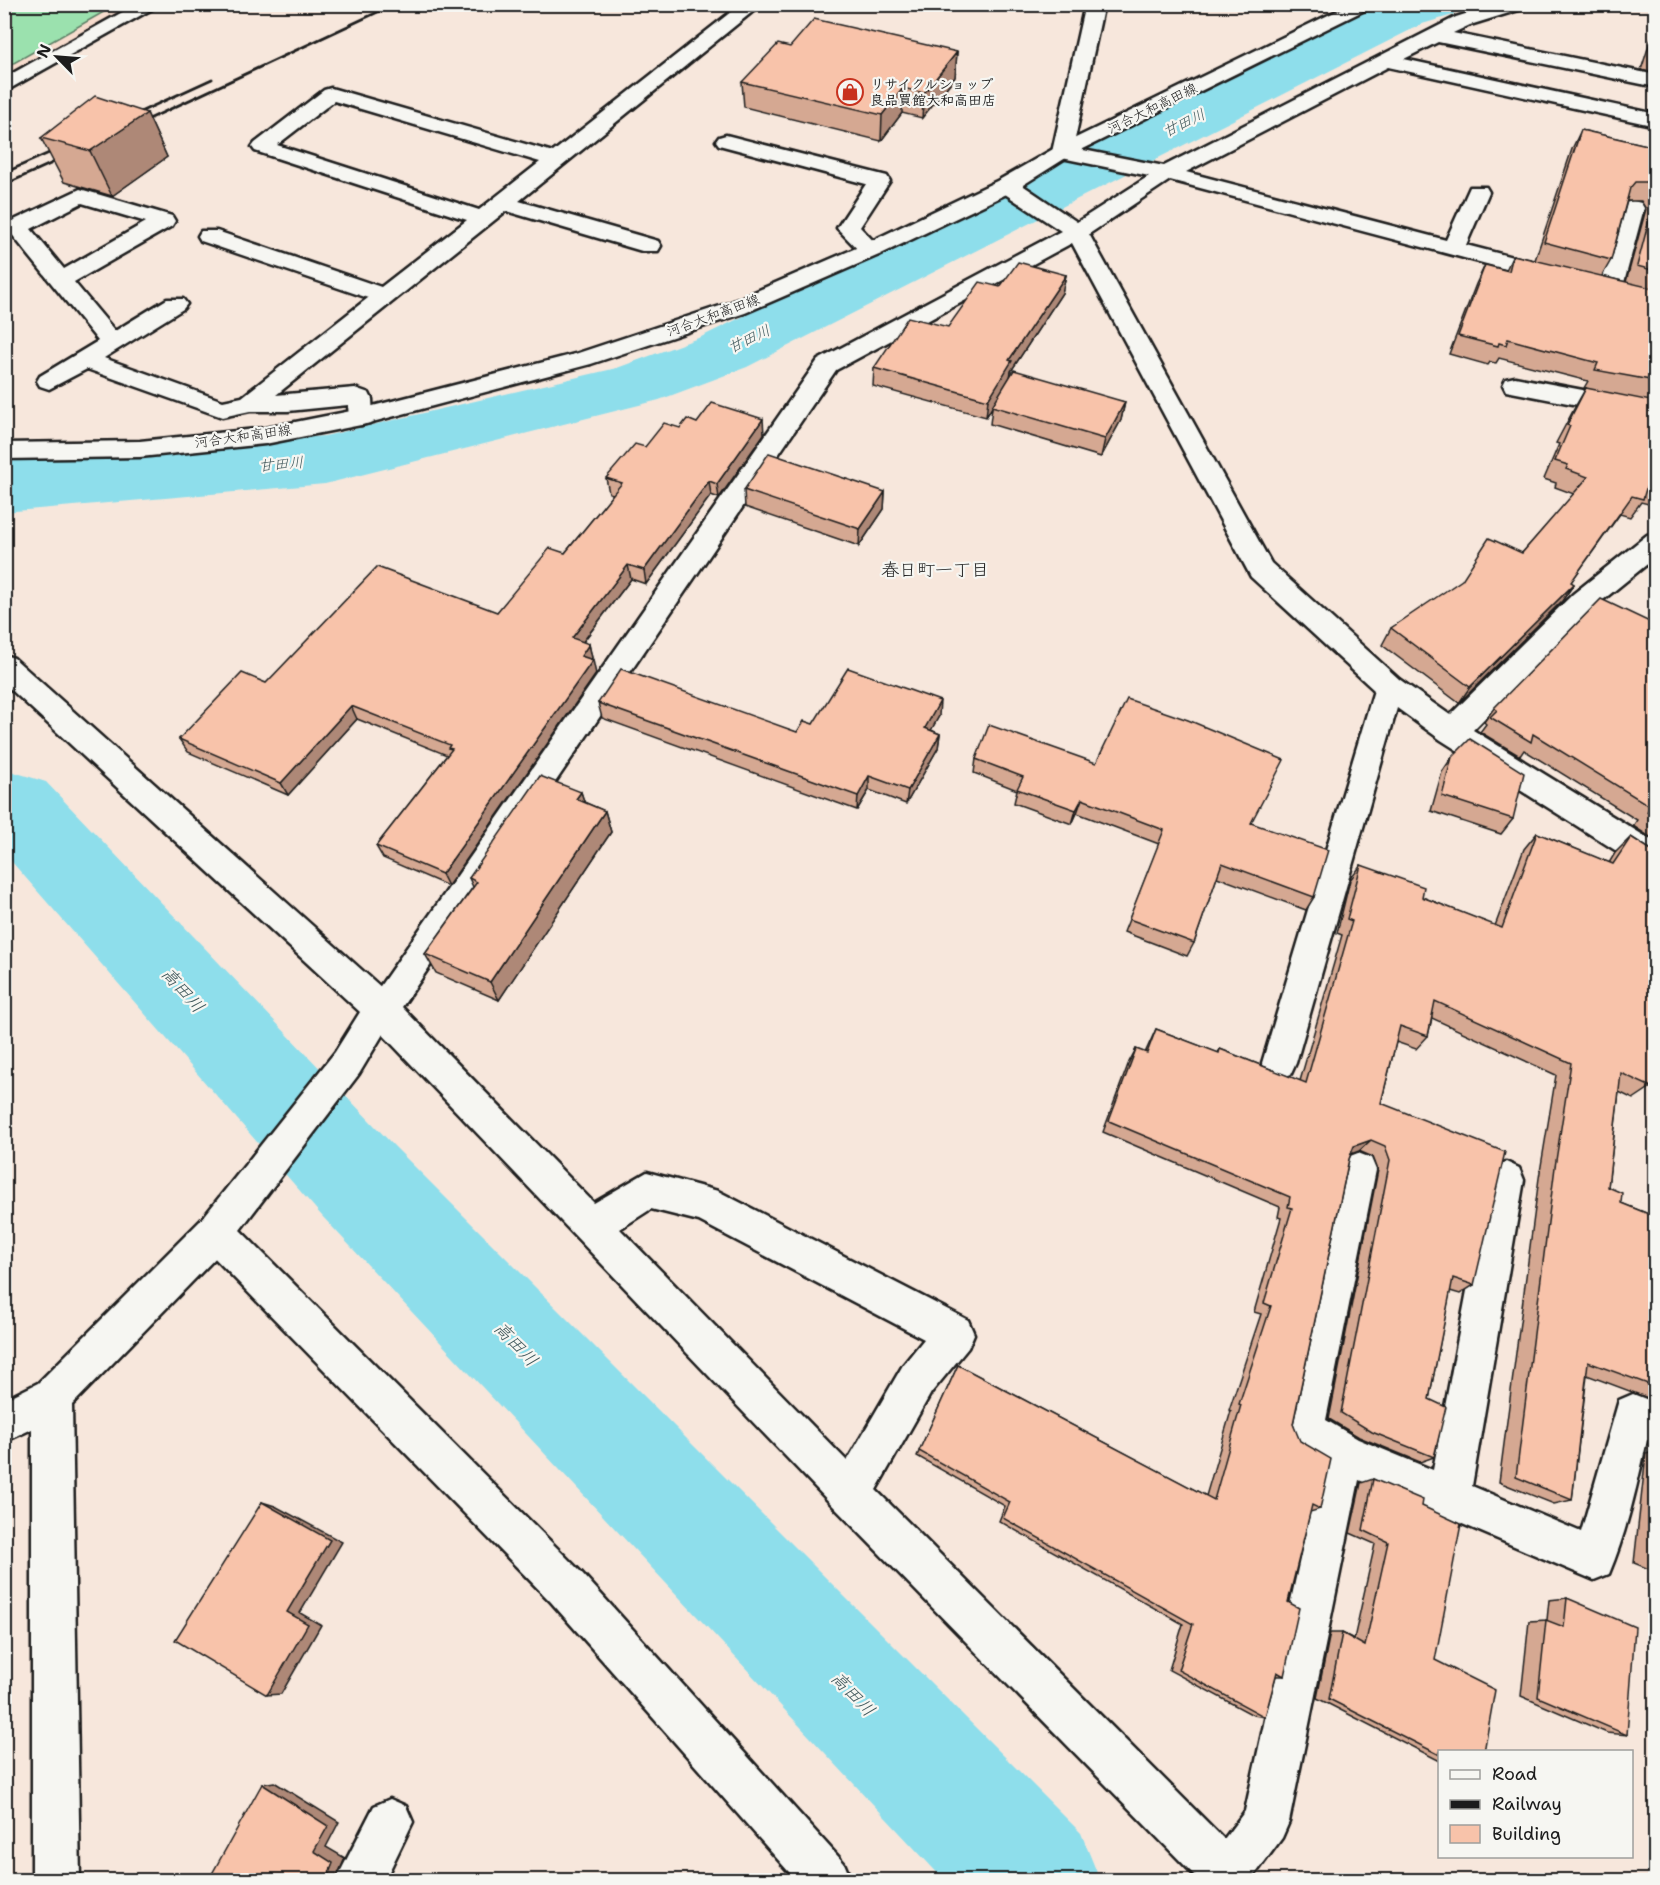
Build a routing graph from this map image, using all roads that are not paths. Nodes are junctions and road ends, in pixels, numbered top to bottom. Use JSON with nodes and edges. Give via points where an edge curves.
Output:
{"nodes":[{"id":1,"x":152,"y":4,"type":"edge"},
{"id":2,"x":753,"y":4,"type":"edge"},
{"id":3,"x":1095,"y":4,"type":"edge"},
{"id":4,"x":1368,"y":4,"type":"edge"},
{"id":5,"x":1518,"y":4,"type":"edge"},
{"id":6,"x":1438,"y":36,"type":"junction"},
{"id":7,"x":1383,"y":60,"type":"junction"},
{"id":8,"x":1656,"y":81,"type":"edge"},
{"id":9,"x":4,"y":86,"type":"edge"},
{"id":10,"x":1656,"y":120,"type":"edge"},
{"id":11,"x":726,"y":141,"type":"dead end"},
{"id":12,"x":1062,"y":152,"type":"junction"},
{"id":13,"x":556,"y":160,"type":"junction"},
{"id":14,"x":1157,"y":171,"type":"junction"},
{"id":15,"x":1013,"y":189,"type":"junction"},
{"id":16,"x":1478,"y":192,"type":"dead end"},
{"id":17,"x":504,"y":203,"type":"junction"},
{"id":18,"x":1633,"y":208,"type":"edge"},
{"id":19,"x":485,"y":219,"type":"junction"},
{"id":20,"x":1066,"y":225,"type":"junction"},
{"id":21,"x":209,"y":236,"type":"dead end"},
{"id":22,"x":650,"y":246,"type":"dead end"},
{"id":23,"x":1454,"y":248,"type":"junction"},
{"id":24,"x":871,"y":250,"type":"junction"},
{"id":25,"x":1566,"y":278,"type":"edge"},
{"id":26,"x":61,"y":280,"type":"junction"},
{"id":27,"x":1589,"y":284,"type":"edge"},
{"id":28,"x":1611,"y":290,"type":"junction"},
{"id":29,"x":385,"y":296,"type":"junction"},
{"id":30,"x":1633,"y":296,"type":"edge"},
{"id":31,"x":175,"y":304,"type":"dead end"},
{"id":32,"x":112,"y":343,"type":"junction"},
{"id":33,"x":87,"y":360,"type":"junction"},
{"id":34,"x":49,"y":381,"type":"dead end"},
{"id":35,"x":1515,"y":385,"type":"dead end"},
{"id":36,"x":250,"y":403,"type":"junction"},
{"id":37,"x":1656,"y":412,"type":"edge"},
{"id":38,"x":361,"y":417,"type":"junction"},
{"id":39,"x":5,"y":452,"type":"edge"},
{"id":40,"x":1656,"y":542,"type":"edge"},
{"id":41,"x":4,"y":666,"type":"edge"},
{"id":42,"x":1389,"y":687,"type":"junction"},
{"id":43,"x":1452,"y":732,"type":"junction"},
{"id":44,"x":1656,"y":860,"type":"edge"},
{"id":45,"x":381,"y":1009,"type":"junction"},
{"id":46,"x":1279,"y":1063,"type":"dead end"},
{"id":47,"x":1358,"y":1170,"type":"edge"},
{"id":48,"x":1506,"y":1180,"type":"edge"},
{"id":49,"x":592,"y":1226,"type":"junction"},
{"id":50,"x":216,"y":1232,"type":"junction"},
{"id":51,"x":52,"y":1397,"type":"junction"},
{"id":52,"x":7,"y":1421,"type":"edge"},
{"id":53,"x":1656,"y":1423,"type":"edge"},
{"id":54,"x":1344,"y":1453,"type":"junction"},
{"id":55,"x":851,"y":1494,"type":"junction"},
{"id":56,"x":1449,"y":1497,"type":"junction"},
{"id":57,"x":390,"y":1822,"type":"dead end"},
{"id":58,"x":1229,"y":1878,"type":"edge"},
{"id":59,"x":56,"y":1881,"type":"edge"},
{"id":60,"x":360,"y":1881,"type":"edge"},
{"id":61,"x":827,"y":1881,"type":"edge"}],
"edges":[{"from":1,"to":9,"type":"street"},
{"from":2,"to":13,"type":"street"},
{"from":3,"to":12,"type":"street"},
{"from":4,"to":12,"type":"street","name":"河合大和高田線"},
{"from":5,"to":6,"type":"street","via":[[1463,21]]},
{"from":6,"to":7,"type":"street"},
{"from":6,"to":8,"type":"street"},
{"from":7,"to":10,"type":"street"},
{"from":7,"to":14,"type":"street"},
{"from":11,"to":24,"type":"street","via":[[879,181],[848,228]]},
{"from":12,"to":14,"type":"street"},
{"from":12,"to":15,"type":"street","name":"河合大和高田線"},
{"from":13,"to":17,"type":"street"},
{"from":13,"to":19,"type":"street","via":[[331,94],[262,147]]},
{"from":14,"to":20,"type":"street"},
{"from":14,"to":23,"type":"street"},
{"from":15,"to":20,"type":"street"},
{"from":15,"to":24,"type":"street","name":"河合大和高田線"},
{"from":16,"to":23,"type":"street"},
{"from":17,"to":19,"type":"street"},
{"from":17,"to":22,"type":"street"},
{"from":18,"to":28,"type":"street"},
{"from":19,"to":29,"type":"street"},
{"from":20,"to":42,"type":"street","via":[[1261,570]]},
{"from":20,"to":45,"type":"street","via":[[827,365]]},
{"from":21,"to":29,"type":"street"},
{"from":23,"to":25,"type":"street"},
{"from":24,"to":38,"type":"street","name":"河合大和高田線","via":[[737,308],[583,360]]},
{"from":26,"to":26,"type":"street","via":[[18,227],[80,195],[164,221]]},
{"from":26,"to":32,"type":"street"},
{"from":27,"to":28,"type":"street"},
{"from":28,"to":30,"type":"street"},
{"from":29,"to":36,"type":"street"},
{"from":31,"to":32,"type":"street"},
{"from":32,"to":33,"type":"street"},
{"from":33,"to":34,"type":"street"},
{"from":33,"to":36,"type":"street","via":[[222,409]]},
{"from":35,"to":37,"type":"street"},
{"from":36,"to":38,"type":"street","via":[[355,396],[360,399]]},
{"from":38,"to":39,"type":"street","name":"河合大和高田線","via":[[265,436],[140,449]]},
{"from":40,"to":43,"type":"street","via":[[1583,601]]},
{"from":41,"to":45,"type":"street"},
{"from":42,"to":43,"type":"street"},
{"from":42,"to":46,"type":"street"},
{"from":43,"to":44,"type":"street"},
{"from":45,"to":49,"type":"street"},
{"from":45,"to":50,"type":"street","via":[[346,1063]]},
{"from":47,"to":54,"type":"street","via":[[1304,1430]]},
{"from":48,"to":56,"type":"street"},
{"from":49,"to":55,"type":"street"},
{"from":49,"to":55,"type":"street","via":[[646,1191],[705,1204],[954,1334],[917,1379]]},
{"from":50,"to":51,"type":"street"},
{"from":50,"to":61,"type":"street","via":[[566,1587]]},
{"from":51,"to":52,"type":"street"},
{"from":51,"to":59,"type":"street"},
{"from":53,"to":56,"type":"street","via":[[1633,1414],[1594,1559]]},
{"from":54,"to":56,"type":"street"},
{"from":54,"to":58,"type":"street","via":[[1266,1822]]},
{"from":55,"to":58,"type":"street"},
{"from":57,"to":60,"type":"street"}]}
